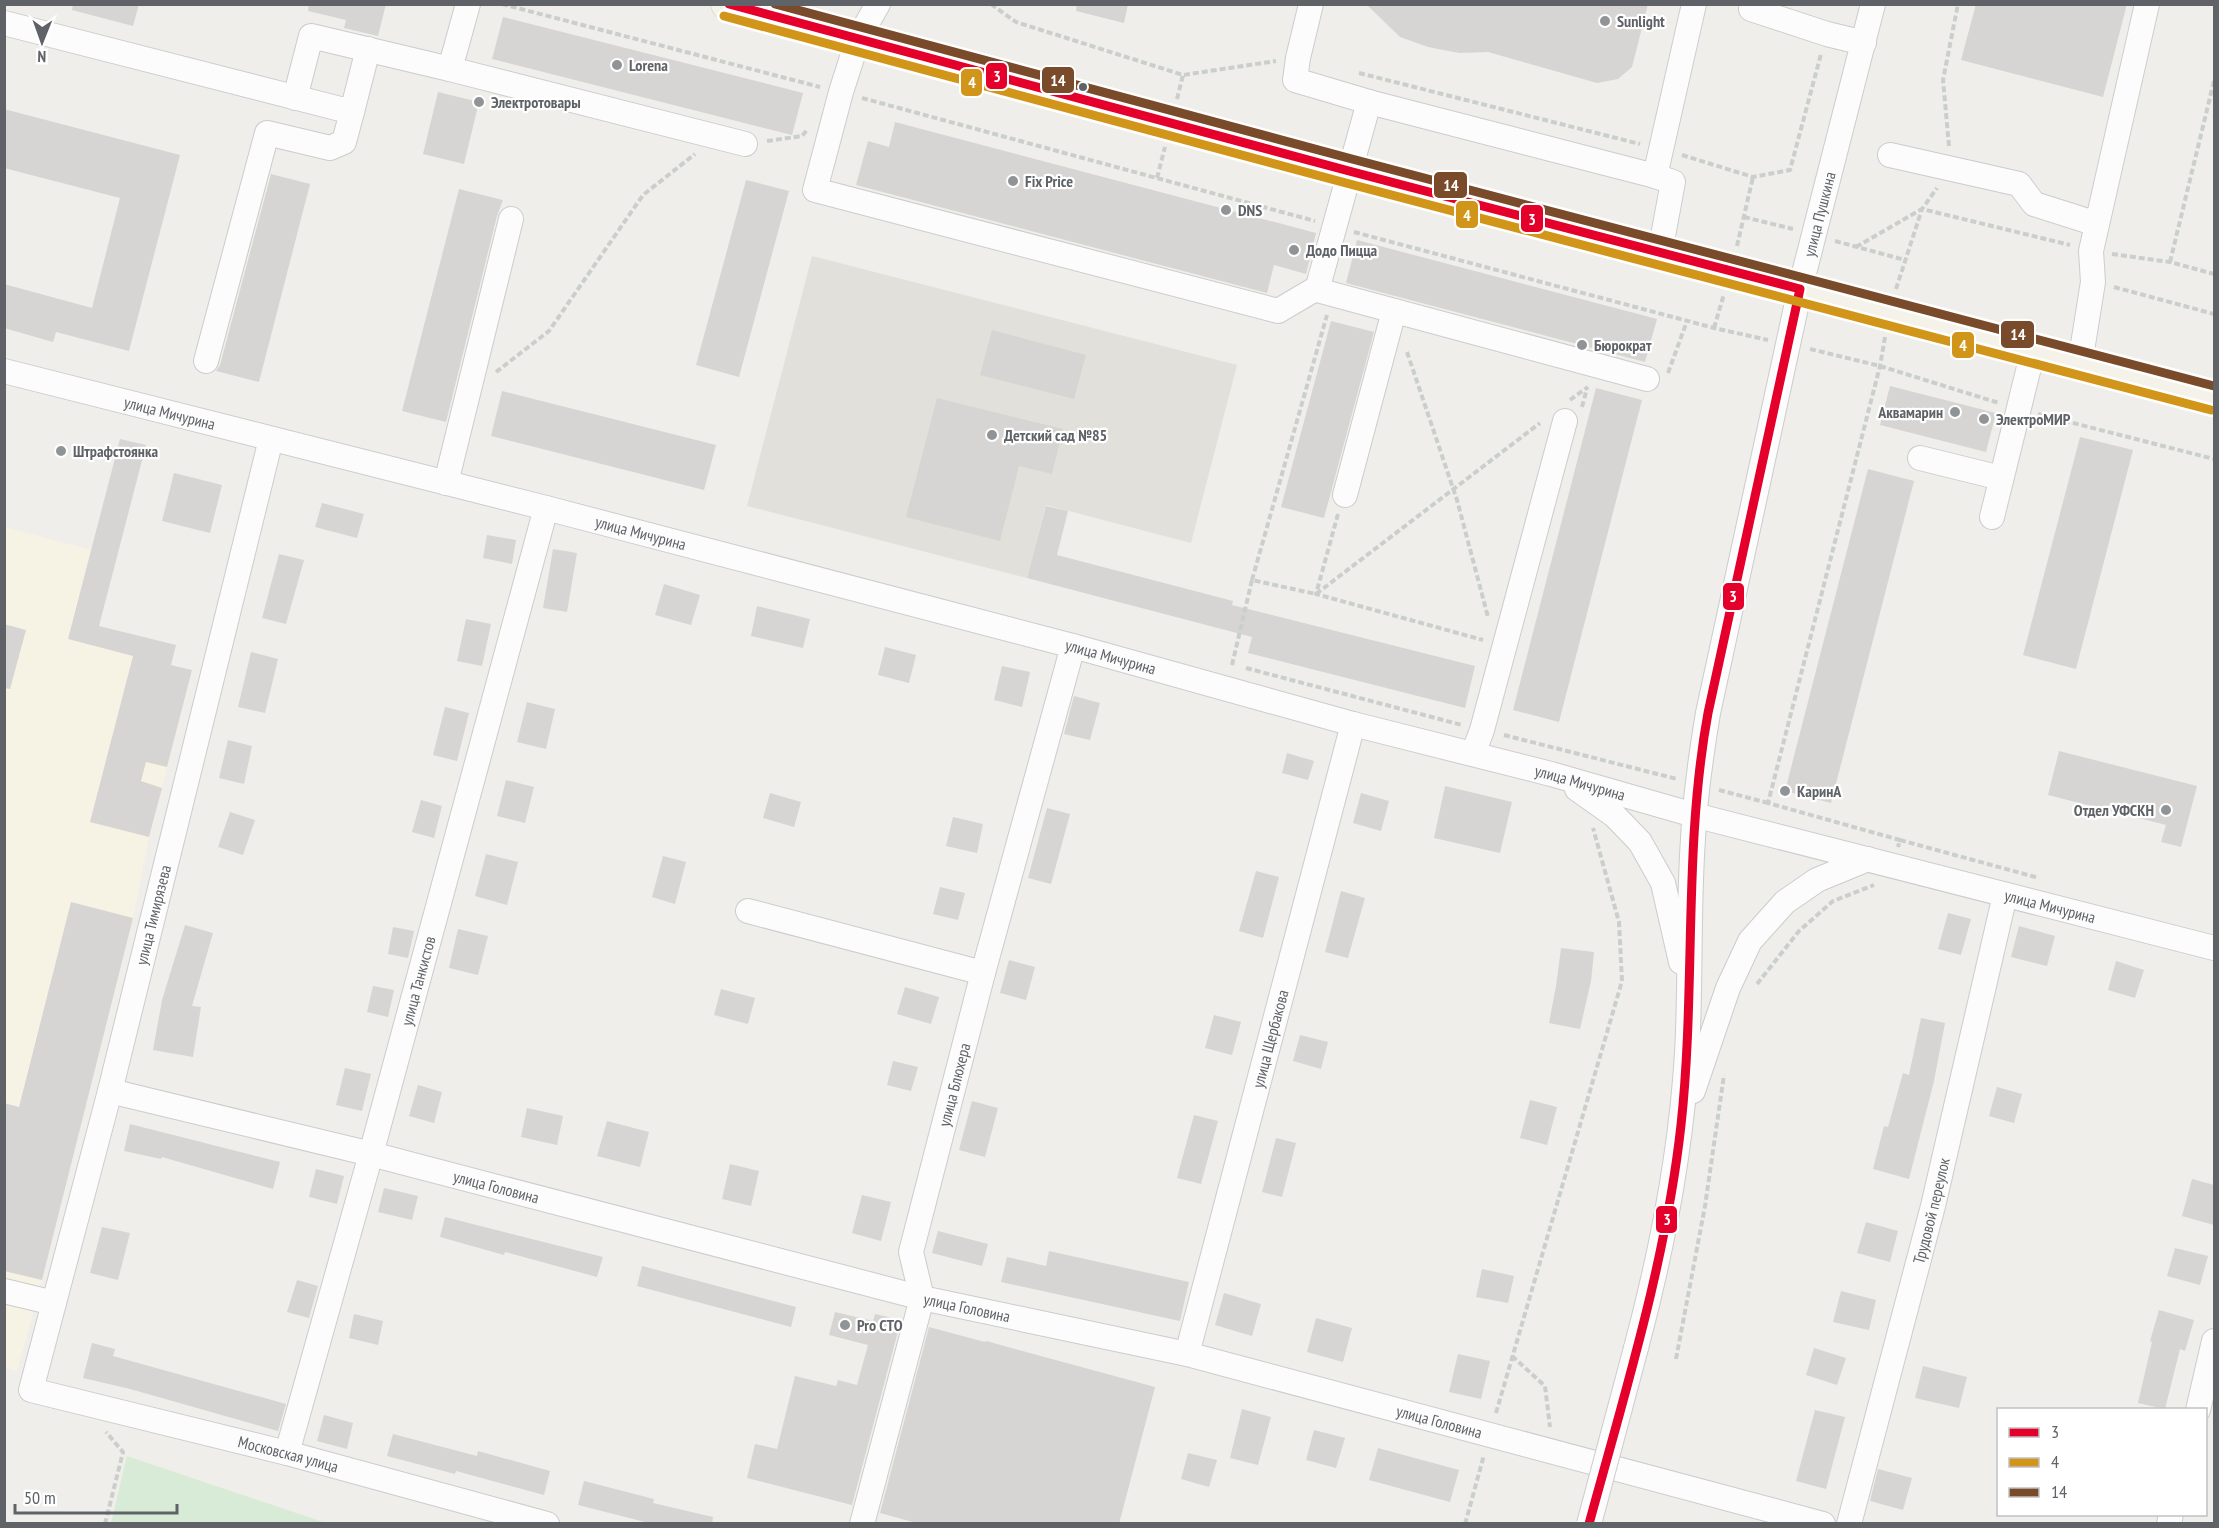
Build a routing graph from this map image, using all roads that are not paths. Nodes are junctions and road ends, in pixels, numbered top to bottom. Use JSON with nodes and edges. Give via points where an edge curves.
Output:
{"nodes":[{"id":1,"x":468,"y":4,"type":"edge"},
{"id":2,"x":727,"y":4,"type":"edge"},
{"id":3,"x":878,"y":4,"type":"edge"},
{"id":4,"x":1311,"y":4,"type":"edge"},
{"id":5,"x":1694,"y":4,"type":"edge"},
{"id":6,"x":1873,"y":4,"type":"edge"},
{"id":7,"x":2147,"y":4,"type":"edge"},
{"id":8,"x":1744,"y":6,"type":"edge"},
{"id":9,"x":4,"y":22,"type":"edge"},
{"id":10,"x":858,"y":39,"type":"junction"},
{"id":11,"x":1864,"y":43,"type":"junction"},
{"id":12,"x":368,"y":50,"type":"junction"},
{"id":13,"x":450,"y":69,"type":"junction"},
{"id":14,"x":295,"y":98,"type":"junction"},
{"id":15,"x":1369,"y":102,"type":"junction"},
{"id":16,"x":352,"y":112,"type":"junction"},
{"id":17,"x":745,"y":144,"type":"dead end"},
{"id":18,"x":1890,"y":155,"type":"dead end"},
{"id":19,"x":1349,"y":171,"type":"junction"},
{"id":20,"x":1655,"y":176,"type":"junction"},
{"id":21,"x":511,"y":219,"type":"dead end"},
{"id":22,"x":2097,"y":224,"type":"junction"},
{"id":23,"x":1660,"y":252,"type":"junction"},
{"id":24,"x":1800,"y":289,"type":"junction"},
{"id":25,"x":1325,"y":291,"type":"junction"},
{"id":26,"x":1394,"y":311,"type":"junction"},
{"id":27,"x":2033,"y":351,"type":"junction"},
{"id":28,"x":206,"y":361,"type":"dead end"},
{"id":29,"x":2080,"y":363,"type":"junction"},
{"id":30,"x":4,"y":372,"type":"edge"},
{"id":31,"x":1656,"y":379,"type":"road end"},
{"id":32,"x":2214,"y":398,"type":"edge"},
{"id":33,"x":1559,"y":414,"type":"road end"},
{"id":34,"x":272,"y":439,"type":"junction"},
{"id":35,"x":1920,"y":458,"type":"dead end"},
{"id":36,"x":2001,"y":478,"type":"junction"},
{"id":37,"x":446,"y":483,"type":"junction"},
{"id":38,"x":1345,"y":495,"type":"dead end"},
{"id":39,"x":546,"y":508,"type":"junction"},
{"id":40,"x":1992,"y":517,"type":"dead end"},
{"id":41,"x":1072,"y":646,"type":"junction"},
{"id":42,"x":1353,"y":724,"type":"junction"},
{"id":43,"x":1473,"y":754,"type":"junction"},
{"id":44,"x":1551,"y":774,"type":"junction"},
{"id":45,"x":1695,"y":815,"type":"junction"},
{"id":46,"x":1868,"y":859,"type":"junction"},
{"id":47,"x":2005,"y":896,"type":"junction"},
{"id":48,"x":748,"y":911,"type":"dead end"},
{"id":49,"x":2214,"y":948,"type":"edge"},
{"id":50,"x":983,"y":974,"type":"junction"},
{"id":51,"x":1689,"y":998,"type":"junction"},
{"id":52,"x":110,"y":1091,"type":"junction"},
{"id":53,"x":1681,"y":1127,"type":"junction"},
{"id":54,"x":371,"y":1154,"type":"junction"},
{"id":55,"x":4,"y":1291,"type":"edge"},
{"id":56,"x":922,"y":1298,"type":"junction"},
{"id":57,"x":54,"y":1303,"type":"junction"},
{"id":58,"x":2214,"y":1341,"type":"edge"},
{"id":59,"x":1187,"y":1353,"type":"junction"},
{"id":60,"x":31,"y":1390,"type":"joint"},
{"id":61,"x":2198,"y":1408,"type":"edge"},
{"id":62,"x":287,"y":1453,"type":"junction"},
{"id":63,"x":547,"y":1524,"type":"edge"},
{"id":64,"x":862,"y":1524,"type":"edge"},
{"id":65,"x":1589,"y":1524,"type":"edge"},
{"id":66,"x":1823,"y":1524,"type":"edge"},
{"id":67,"x":1849,"y":1524,"type":"edge"}],
"edges":[{"from":1,"to":13,"type":"street"},
{"from":2,"to":10,"type":"main road"},
{"from":3,"to":10,"type":"street"},
{"from":4,"to":15,"type":"street","via":[[1295,80]]},
{"from":5,"to":20,"type":"street"},
{"from":6,"to":11,"type":"street","name":"улица Пушкина"},
{"from":7,"to":22,"type":"street"},
{"from":8,"to":11,"type":"street"},
{"from":9,"to":14,"type":"street"},
{"from":10,"to":19,"type":"main road"},
{"from":10,"to":25,"type":"street","via":[[815,190],[1278,311]]},
{"from":11,"to":24,"type":"street","name":"улица Пушкина"},
{"from":12,"to":13,"type":"street"},
{"from":12,"to":14,"type":"street","via":[[311,36]]},
{"from":12,"to":16,"type":"street"},
{"from":13,"to":17,"type":"street"},
{"from":14,"to":16,"type":"street"},
{"from":15,"to":19,"type":"street"},
{"from":15,"to":20,"type":"street"},
{"from":16,"to":28,"type":"street","via":[[344,142],[330,148],[267,133]]},
{"from":18,"to":22,"type":"street","via":[[2019,184],[2034,204]]},
{"from":19,"to":23,"type":"main road"},
{"from":19,"to":25,"type":"street"},
{"from":20,"to":23,"type":"street","via":[[1673,182]]},
{"from":21,"to":37,"type":"street"},
{"from":22,"to":29,"type":"street","via":[[2091,251],[2093,282]]},
{"from":23,"to":24,"type":"main road"},
{"from":24,"to":27,"type":"main road"},
{"from":24,"to":45,"type":"street","name":"улица Пушкина","via":[[1708,713]]},
{"from":25,"to":26,"type":"street"},
{"from":26,"to":31,"type":"street"},
{"from":26,"to":38,"type":"street"},
{"from":27,"to":29,"type":"main road"},
{"from":27,"to":36,"type":"street"},
{"from":29,"to":32,"type":"main road"},
{"from":30,"to":34,"type":"street","name":"улица Мичурина"},
{"from":33,"to":43,"type":"street","via":[[1498,670]]},
{"from":34,"to":37,"type":"street","name":"улица Мичурина"},
{"from":34,"to":52,"type":"street","name":"улица Тимирязева"},
{"from":35,"to":36,"type":"street"},
{"from":36,"to":40,"type":"street"},
{"from":37,"to":39,"type":"street","name":"улица Мичурина"},
{"from":39,"to":41,"type":"street","name":"улица Мичурина"},
{"from":39,"to":54,"type":"street","name":"улица Танкистов"},
{"from":41,"to":42,"type":"street","name":"улица Мичурина"},
{"from":41,"to":50,"type":"street","name":"улица Блюхера"},
{"from":42,"to":43,"type":"street","name":"улица Мичурина"},
{"from":42,"to":59,"type":"street","name":"улица Щербакова"},
{"from":43,"to":44,"type":"street","name":"улица Мичурина"},
{"from":44,"to":45,"type":"street","name":"улица Мичурина"},
{"from":44,"to":51,"type":"street","via":[[1615,816],[1640,842],[1663,883]]},
{"from":45,"to":46,"type":"street","name":"улица Мичурина"},
{"from":45,"to":51,"type":"street","name":"улица Пушкина"},
{"from":46,"to":47,"type":"street","name":"улица Мичурина"},
{"from":46,"to":53,"type":"street","via":[[1817,880],[1785,902],[1750,941],[1728,988]]},
{"from":47,"to":49,"type":"street","name":"улица Мичурина"},
{"from":47,"to":67,"type":"street","name":"Трудовой переулок","via":[[1933,1206]]},
{"from":48,"to":50,"type":"street"},
{"from":50,"to":56,"type":"street","name":"улица Блюхера","via":[[911,1252]]},
{"from":51,"to":53,"type":"street","name":"улица Пушкина"},
{"from":52,"to":54,"type":"street","name":"улица Головина"},
{"from":52,"to":57,"type":"street","name":"улица Тимирязева"},
{"from":53,"to":65,"type":"street","name":"улица Пушкина","bridge":true,"via":[[1656,1268]]},
{"from":54,"to":56,"type":"street","name":"улица Головина"},
{"from":54,"to":62,"type":"street","name":"улица Танкистов"},
{"from":55,"to":57,"type":"street"},
{"from":56,"to":59,"type":"street","name":"улица Головина"},
{"from":56,"to":64,"type":"street","name":"улица Блюхера"},
{"from":57,"to":60,"type":"street","name":"улица Тимирязева"},
{"from":58,"to":61,"type":"street"},
{"from":59,"to":66,"type":"street","name":"улица Головина"},
{"from":60,"to":62,"type":"street","name":"Московская улица"},
{"from":62,"to":63,"type":"street","name":"Московская улица"}]}
